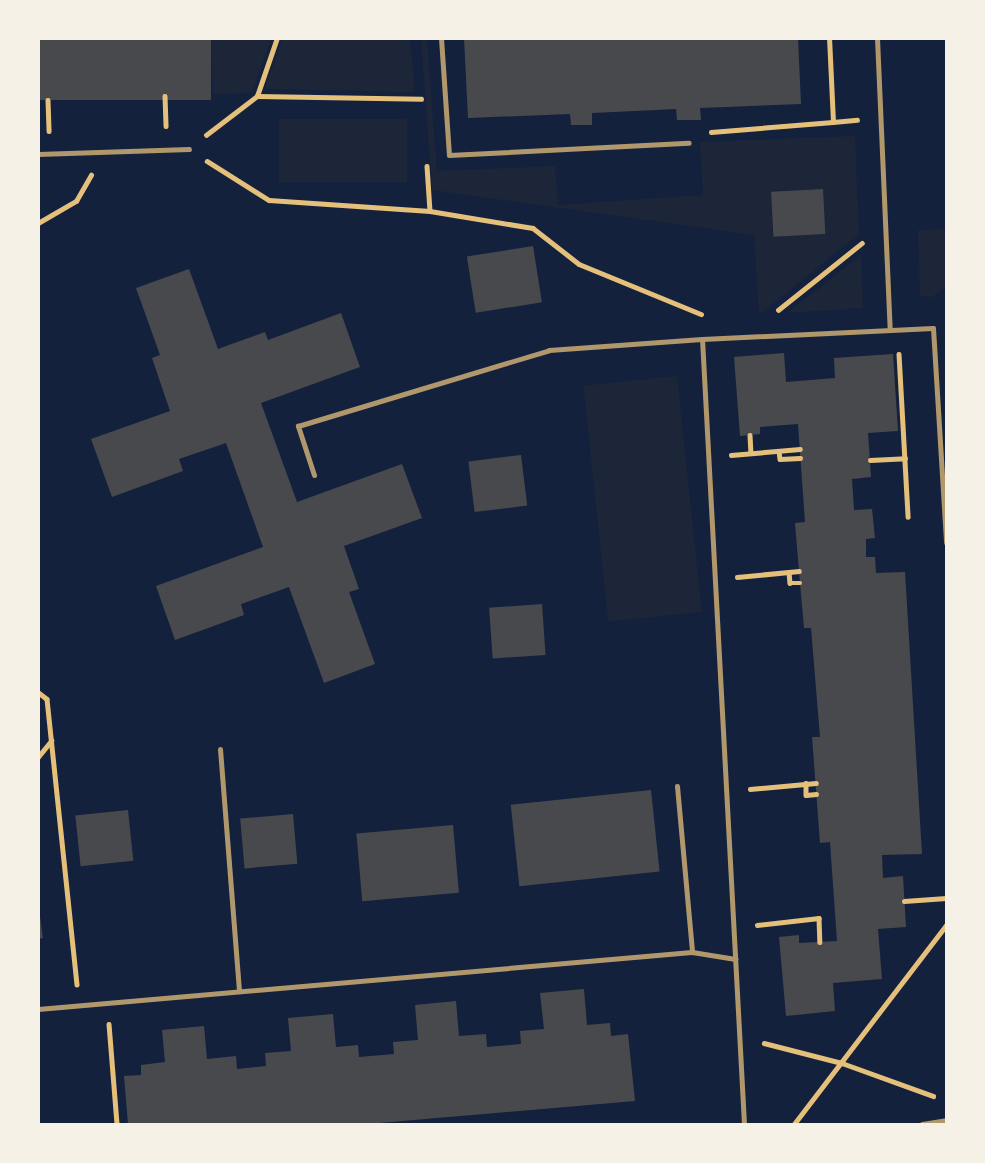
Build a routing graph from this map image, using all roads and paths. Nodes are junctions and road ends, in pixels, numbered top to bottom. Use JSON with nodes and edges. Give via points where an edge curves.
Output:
{"nodes":[{"id":1,"x":277,"y":38,"type":"edge"},
{"id":2,"x":441,"y":38,"type":"edge"},
{"id":3,"x":829,"y":38,"type":"edge"},
{"id":4,"x":877,"y":38,"type":"edge"},
{"id":5,"x":257,"y":96,"type":"junction"},
{"id":6,"x":422,"y":99,"type":"dead end"},
{"id":7,"x":861,"y":120,"type":"dead end"},
{"id":8,"x":833,"y":122,"type":"junction"},
{"id":9,"x":699,"y":134,"type":"dead end"},
{"id":10,"x":689,"y":143,"type":"dead end"},
{"id":11,"x":189,"y":149,"type":"junction"},
{"id":12,"x":103,"y":153,"type":"junction"},
{"id":13,"x":38,"y":154,"type":"edge"},
{"id":14,"x":38,"y":223,"type":"edge"},
{"id":15,"x":866,"y":240,"type":"dead end"},
{"id":16,"x":704,"y":315,"type":"dead end"},
{"id":17,"x":890,"y":330,"type":"junction"},
{"id":18,"x":754,"y":336,"type":"junction"},
{"id":19,"x":702,"y":338,"type":"junction"},
{"id":20,"x":893,"y":348,"type":"dead end"},
{"id":21,"x":750,"y":435,"type":"dead end"},
{"id":22,"x":800,"y":449,"type":"dead end"},
{"id":23,"x":779,"y":451,"type":"junction"},
{"id":24,"x":751,"y":453,"type":"junction"},
{"id":25,"x":709,"y":457,"type":"junction"},
{"id":26,"x":800,"y":458,"type":"dead end"},
{"id":27,"x":905,"y":458,"type":"junction"},
{"id":28,"x":870,"y":460,"type":"dead end"},
{"id":29,"x":314,"y":475,"type":"dead end"},
{"id":30,"x":908,"y":517,"type":"dead end"},
{"id":31,"x":947,"y":543,"type":"edge"},
{"id":32,"x":799,"y":571,"type":"dead end"},
{"id":33,"x":789,"y":572,"type":"junction"},
{"id":34,"x":715,"y":579,"type":"junction"},
{"id":35,"x":800,"y":583,"type":"dead end"},
{"id":36,"x":38,"y":692,"type":"edge"},
{"id":37,"x":52,"y":741,"type":"junction"},
{"id":38,"x":220,"y":749,"type":"dead end"},
{"id":39,"x":38,"y":757,"type":"edge"},
{"id":40,"x":806,"y":783,"type":"junction"},
{"id":41,"x":816,"y":783,"type":"dead end"},
{"id":42,"x":677,"y":786,"type":"dead end"},
{"id":43,"x":726,"y":791,"type":"junction"},
{"id":44,"x":816,"y":794,"type":"dead end"},
{"id":45,"x":947,"y":898,"type":"edge"},
{"id":46,"x":904,"y":901,"type":"dead end"},
{"id":47,"x":947,"y":925,"type":"edge"},
{"id":48,"x":733,"y":928,"type":"junction"},
{"id":49,"x":820,"y":942,"type":"dead end"},
{"id":50,"x":692,"y":952,"type":"junction"},
{"id":51,"x":735,"y":959,"type":"junction"},
{"id":52,"x":239,"y":992,"type":"junction"},
{"id":53,"x":107,"y":1003,"type":"junction"},
{"id":54,"x":79,"y":1006,"type":"junction"},
{"id":55,"x":38,"y":1009,"type":"edge"},
{"id":56,"x":739,"y":1037,"type":"junction"},
{"id":57,"x":842,"y":1063,"type":"junction"},
{"id":58,"x":947,"y":1101,"type":"edge"},
{"id":59,"x":947,"y":1120,"type":"edge"},
{"id":60,"x":117,"y":1125,"type":"edge"},
{"id":61,"x":744,"y":1125,"type":"edge"},
{"id":62,"x":794,"y":1125,"type":"edge"},
{"id":63,"x":922,"y":1125,"type":"edge"}],
"edges":[{"from":1,"to":5,"type":"path"},
{"from":2,"to":10,"type":"lane","via":[[449,155]]},
{"from":3,"to":8,"type":"path"},
{"from":4,"to":17,"type":"lane"},
{"from":5,"to":6,"type":"path"},
{"from":5,"to":11,"type":"path"},
{"from":7,"to":8,"type":"path"},
{"from":8,"to":9,"type":"path"},
{"from":11,"to":12,"type":"lane"},
{"from":11,"to":16,"type":"path","via":[[269,200],[430,211],[533,228],[579,264]]},
{"from":12,"to":13,"type":"lane"},
{"from":12,"to":14,"type":"path","via":[[76,201]]},
{"from":15,"to":18,"type":"path","via":[[772,314]]},
{"from":17,"to":18,"type":"lane"},
{"from":17,"to":31,"type":"lane","via":[[933,328]]},
{"from":18,"to":19,"type":"lane"},
{"from":19,"to":25,"type":"lane"},
{"from":19,"to":29,"type":"lane","via":[[549,349],[298,426]]},
{"from":20,"to":27,"type":"path","via":[[899,354]]},
{"from":21,"to":24,"type":"path"},
{"from":22,"to":23,"type":"path"},
{"from":23,"to":24,"type":"path"},
{"from":23,"to":26,"type":"path","via":[[780,459]]},
{"from":24,"to":25,"type":"path"},
{"from":25,"to":34,"type":"lane"},
{"from":27,"to":28,"type":"path"},
{"from":27,"to":30,"type":"path"},
{"from":32,"to":33,"type":"path"},
{"from":33,"to":34,"type":"path"},
{"from":33,"to":35,"type":"path","via":[[790,583]]},
{"from":34,"to":43,"type":"lane"},
{"from":36,"to":37,"type":"path","via":[[47,699]]},
{"from":37,"to":39,"type":"path"},
{"from":37,"to":54,"type":"path"},
{"from":38,"to":52,"type":"lane"},
{"from":40,"to":41,"type":"path"},
{"from":40,"to":43,"type":"path"},
{"from":40,"to":44,"type":"path","via":[[806,795]]},
{"from":42,"to":50,"type":"lane"},
{"from":43,"to":48,"type":"lane"},
{"from":45,"to":46,"type":"path"},
{"from":47,"to":57,"type":"path"},
{"from":48,"to":49,"type":"path","via":[[819,918]]},
{"from":48,"to":51,"type":"lane"},
{"from":50,"to":51,"type":"lane"},
{"from":50,"to":52,"type":"lane"},
{"from":51,"to":56,"type":"lane"},
{"from":52,"to":53,"type":"lane"},
{"from":53,"to":54,"type":"lane"},
{"from":53,"to":60,"type":"path"},
{"from":54,"to":55,"type":"lane"},
{"from":56,"to":57,"type":"path"},
{"from":56,"to":61,"type":"lane"},
{"from":57,"to":58,"type":"path"},
{"from":57,"to":62,"type":"path"},
{"from":59,"to":63,"type":"lane"}]}
